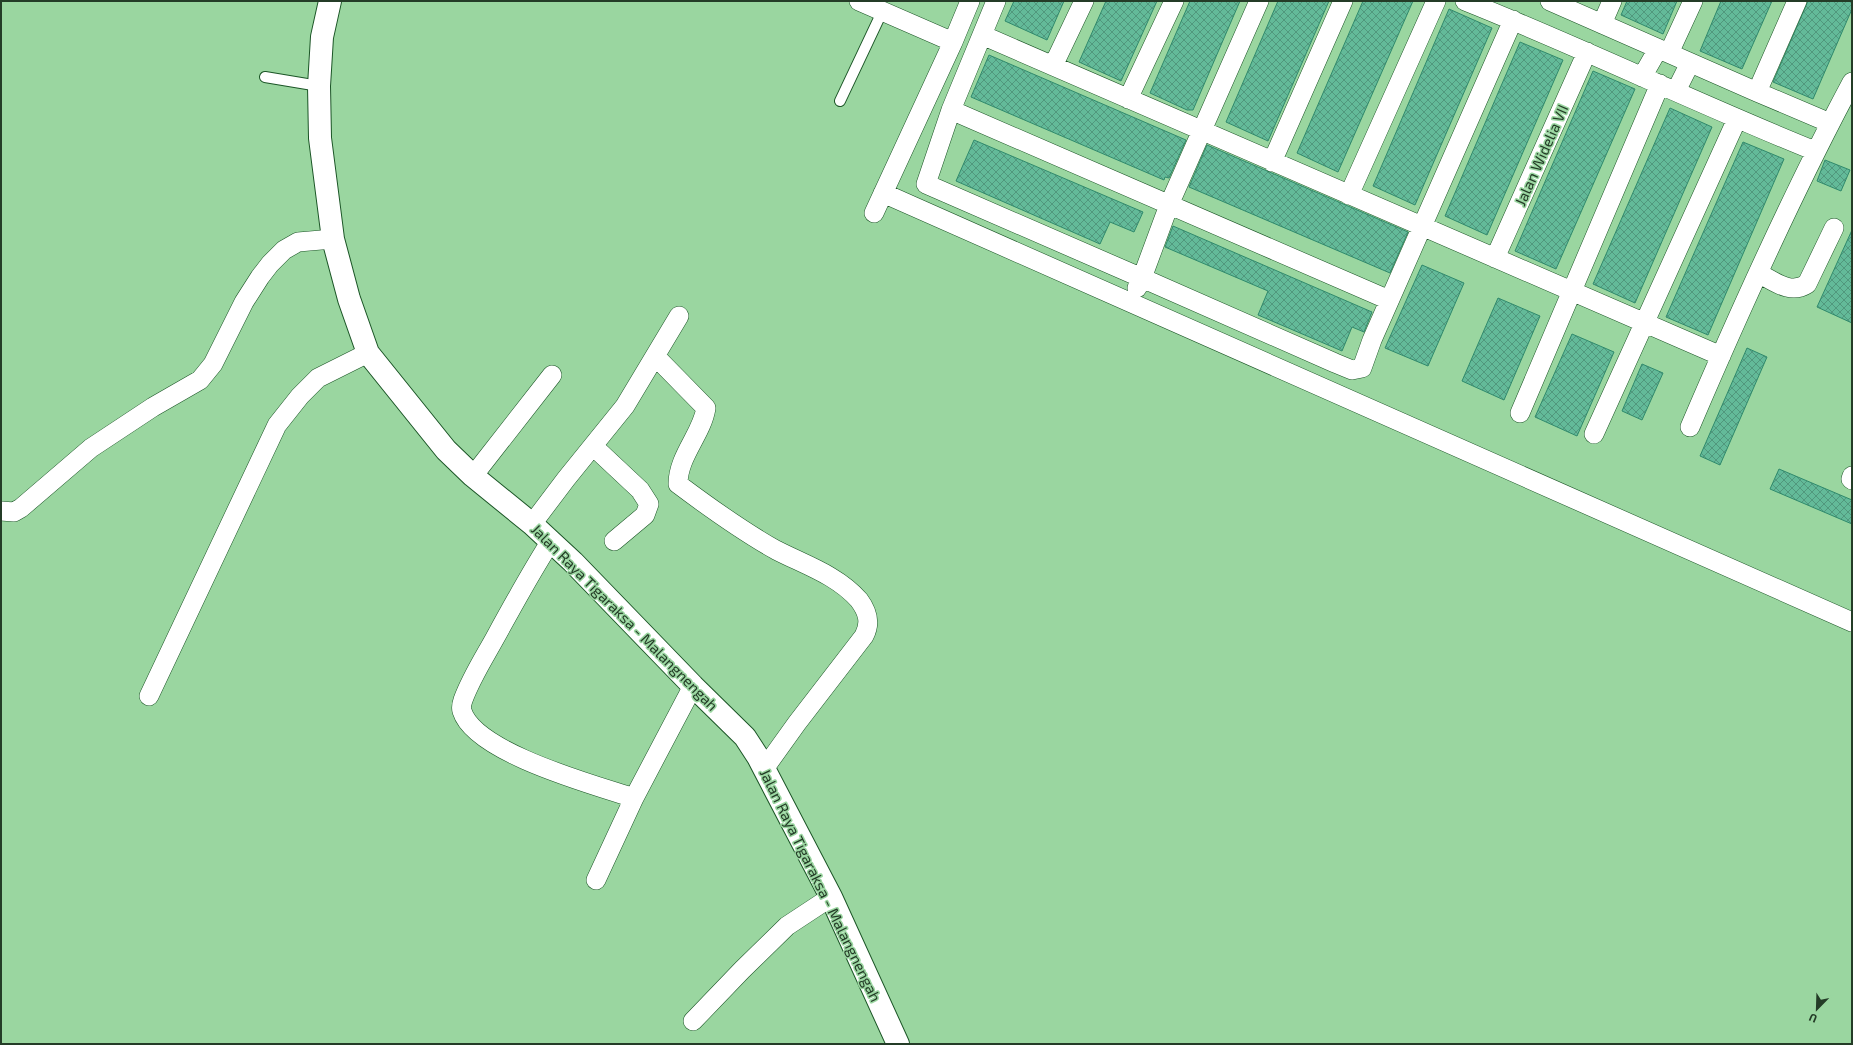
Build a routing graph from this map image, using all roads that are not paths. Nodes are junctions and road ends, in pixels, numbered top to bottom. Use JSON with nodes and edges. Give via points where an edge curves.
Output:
{"nodes":[{"id":1,"x":859,"y":1,"type":"edge"},
{"id":2,"x":970,"y":1,"type":"edge"},
{"id":3,"x":996,"y":1,"type":"edge"},
{"id":4,"x":1084,"y":1,"type":"edge"},
{"id":5,"x":1174,"y":1,"type":"edge"},
{"id":6,"x":1260,"y":1,"type":"edge"},
{"id":7,"x":1343,"y":1,"type":"edge"},
{"id":8,"x":1436,"y":1,"type":"edge"},
{"id":9,"x":1465,"y":1,"type":"edge"},
{"id":10,"x":1550,"y":1,"type":"edge"},
{"id":11,"x":1612,"y":1,"type":"edge"},
{"id":12,"x":1692,"y":1,"type":"edge"},
{"id":13,"x":1797,"y":1,"type":"edge"},
{"id":14,"x":327,"y":2,"type":"edge"},
{"id":15,"x":884,"y":7,"type":"edge"},
{"id":16,"x":1513,"y":20,"type":"junction"},
{"id":17,"x":1602,"y":24,"type":"junction"},
{"id":18,"x":982,"y":35,"type":"junction"},
{"id":19,"x":953,"y":42,"type":"junction"},
{"id":20,"x":1663,"y":51,"type":"junction"},
{"id":21,"x":1587,"y":52,"type":"junction"},
{"id":22,"x":1690,"y":63,"type":"junction"},
{"id":23,"x":1053,"y":66,"type":"junction"},
{"id":24,"x":265,"y":77,"type":"dead end"},
{"id":25,"x":1642,"y":77,"type":"junction"},
{"id":26,"x":1852,"y":82,"type":"edge"},
{"id":27,"x":319,"y":86,"type":"junction"},
{"id":28,"x":1668,"y":88,"type":"junction"},
{"id":29,"x":1757,"y":92,"type":"junction"},
{"id":30,"x":1128,"y":99,"type":"junction"},
{"id":31,"x":840,"y":101,"type":"dead end"},
{"id":32,"x":951,"y":110,"type":"junction"},
{"id":33,"x":1737,"y":119,"type":"junction"},
{"id":34,"x":1830,"y":123,"type":"junction"},
{"id":35,"x":1202,"y":131,"type":"junction"},
{"id":36,"x":1815,"y":151,"type":"junction"},
{"id":37,"x":1272,"y":162,"type":"junction"},
{"id":38,"x":883,"y":193,"type":"junction"},
{"id":39,"x":1349,"y":195,"type":"junction"},
{"id":40,"x":1170,"y":205,"type":"junction"},
{"id":41,"x":874,"y":213,"type":"dead end"},
{"id":42,"x":1422,"y":227,"type":"junction"},
{"id":43,"x":1834,"y":228,"type":"dead end"},
{"id":44,"x":333,"y":239,"type":"junction"},
{"id":45,"x":1495,"y":258,"type":"junction"},
{"id":46,"x":1758,"y":273,"type":"junction"},
{"id":47,"x":1142,"y":278,"type":"junction"},
{"id":48,"x":1572,"y":292,"type":"junction"},
{"id":49,"x":1389,"y":300,"type":"junction"},
{"id":50,"x":1131,"y":302,"type":"junction"},
{"id":51,"x":679,"y":316,"type":"dead end"},
{"id":52,"x":1645,"y":324,"type":"junction"},
{"id":53,"x":368,"y":353,"type":"junction"},
{"id":54,"x":1721,"y":356,"type":"junction"},
{"id":55,"x":656,"y":357,"type":"junction"},
{"id":56,"x":552,"y":376,"type":"dead end"},
{"id":57,"x":1520,"y":413,"type":"dead end"},
{"id":58,"x":1690,"y":427,"type":"dead end"},
{"id":59,"x":1594,"y":434,"type":"dead end"},
{"id":60,"x":593,"y":446,"type":"junction"},
{"id":61,"x":473,"y":476,"type":"junction"},
{"id":62,"x":1852,"y":476,"type":"edge"},
{"id":63,"x":1852,"y":480,"type":"edge"},
{"id":64,"x":1,"y":511,"type":"edge"},
{"id":65,"x":532,"y":524,"type":"junction"},
{"id":66,"x":551,"y":540,"type":"junction"},
{"id":67,"x":614,"y":541,"type":"dead end"},
{"id":68,"x":1852,"y":622,"type":"edge"},
{"id":69,"x":692,"y":686,"type":"junction"},
{"id":70,"x":149,"y":696,"type":"dead end"},
{"id":71,"x":764,"y":769,"type":"junction"},
{"id":72,"x":634,"y":798,"type":"junction"},
{"id":73,"x":596,"y":880,"type":"dead end"},
{"id":74,"x":831,"y":897,"type":"junction"},
{"id":75,"x":693,"y":1021,"type":"dead end"},
{"id":76,"x":898,"y":1044,"type":"edge"}],
"edges":[{"from":1,"to":15,"type":"street"},
{"from":2,"to":19,"type":"street"},
{"from":3,"to":18,"type":"street"},
{"from":4,"to":23,"type":"street"},
{"from":5,"to":30,"type":"street"},
{"from":6,"to":35,"type":"street"},
{"from":7,"to":37,"type":"street"},
{"from":8,"to":39,"type":"street"},
{"from":9,"to":16,"type":"street"},
{"from":10,"to":17,"type":"street"},
{"from":11,"to":17,"type":"street"},
{"from":12,"to":20,"type":"street"},
{"from":13,"to":29,"type":"street"},
{"from":14,"to":27,"type":"main road","name":"Jalan Raya Tigaraksa - Malangnengah"},
{"from":15,"to":19,"type":"street"},
{"from":15,"to":31,"type":"lane"},
{"from":16,"to":21,"type":"street"},
{"from":16,"to":42,"type":"street"},
{"from":17,"to":20,"type":"street"},
{"from":18,"to":23,"type":"street"},
{"from":18,"to":32,"type":"street"},
{"from":19,"to":38,"type":"street"},
{"from":20,"to":22,"type":"street"},
{"from":20,"to":25,"type":"street"},
{"from":21,"to":25,"type":"street"},
{"from":21,"to":45,"type":"street","name":"Jalan Widelia VII"},
{"from":22,"to":28,"type":"street"},
{"from":22,"to":29,"type":"street"},
{"from":23,"to":30,"type":"street"},
{"from":24,"to":27,"type":"lane"},
{"from":25,"to":28,"type":"street"},
{"from":26,"to":34,"type":"street"},
{"from":27,"to":44,"type":"main road","name":"Jalan Raya Tigaraksa - Malangnengah","via":[[320,138]]},
{"from":28,"to":33,"type":"street"},
{"from":28,"to":48,"type":"street"},
{"from":29,"to":34,"type":"street"},
{"from":30,"to":35,"type":"street"},
{"from":32,"to":40,"type":"street"},
{"from":32,"to":47,"type":"street","via":[[926,184]]},
{"from":33,"to":36,"type":"street"},
{"from":33,"to":52,"type":"street"},
{"from":34,"to":36,"type":"street"},
{"from":35,"to":37,"type":"street"},
{"from":35,"to":40,"type":"street"},
{"from":36,"to":46,"type":"street"},
{"from":37,"to":39,"type":"street"},
{"from":38,"to":41,"type":"street"},
{"from":38,"to":50,"type":"street"},
{"from":39,"to":42,"type":"street"},
{"from":40,"to":47,"type":"street"},
{"from":40,"to":49,"type":"street"},
{"from":42,"to":45,"type":"street"},
{"from":42,"to":49,"type":"street"},
{"from":43,"to":46,"type":"street","via":[[1807,284],[1791,289]]},
{"from":44,"to":53,"type":"main road","name":"Jalan Raya Tigaraksa - Malangnengah","via":[[349,299]]},
{"from":44,"to":64,"type":"street","via":[[298,242],[284,250],[270,264],[244,302],[213,364],[200,380],[91,448],[21,508],[14,512]]},
{"from":45,"to":48,"type":"street"},
{"from":46,"to":54,"type":"street"},
{"from":47,"to":49,"type":"street","via":[[1352,370],[1362,368]]},
{"from":47,"to":50,"type":"street"},
{"from":48,"to":52,"type":"street"},
{"from":48,"to":57,"type":"street"},
{"from":50,"to":68,"type":"street"},
{"from":51,"to":55,"type":"street"},
{"from":52,"to":54,"type":"street"},
{"from":52,"to":59,"type":"street"},
{"from":53,"to":61,"type":"main road","name":"Jalan Raya Tigaraksa - Malangnengah","via":[[446,450]]},
{"from":53,"to":70,"type":"street","via":[[318,378],[300,396],[278,425]]},
{"from":54,"to":58,"type":"street"},
{"from":55,"to":60,"type":"street","via":[[625,406]]},
{"from":55,"to":71,"type":"street","via":[[706,408],[705,416],[686,454],[678,476],[678,484],[728,521],[777,550],[820,570],[847,588],[860,601],[868,618],[868,628],[864,636]]},
{"from":56,"to":61,"type":"street"},
{"from":60,"to":65,"type":"street"},
{"from":60,"to":67,"type":"street","via":[[640,490],[649,504],[645,515]]},
{"from":61,"to":65,"type":"main road","name":"Jalan Raya Tigaraksa - Malangnengah"},
{"from":62,"to":63,"type":"street"},
{"from":65,"to":66,"type":"main road","name":"Jalan Raya Tigaraksa - Malangnengah"},
{"from":66,"to":69,"type":"main road","name":"Jalan Raya Tigaraksa - Malangnengah"},
{"from":66,"to":72,"type":"street","via":[[475,676],[462,701],[462,710],[468,723],[510,753]]},
{"from":69,"to":71,"type":"main road","name":"Jalan Raya Tigaraksa - Malangnengah","via":[[745,737]]},
{"from":69,"to":72,"type":"street"},
{"from":71,"to":74,"type":"main road","name":"Jalan Raya Tigaraksa - Malangnengah"},
{"from":72,"to":73,"type":"street"},
{"from":74,"to":75,"type":"street","via":[[787,926]]},
{"from":74,"to":76,"type":"main road","name":"Jalan Raya Tigaraksa - Malangnengah"}]}
